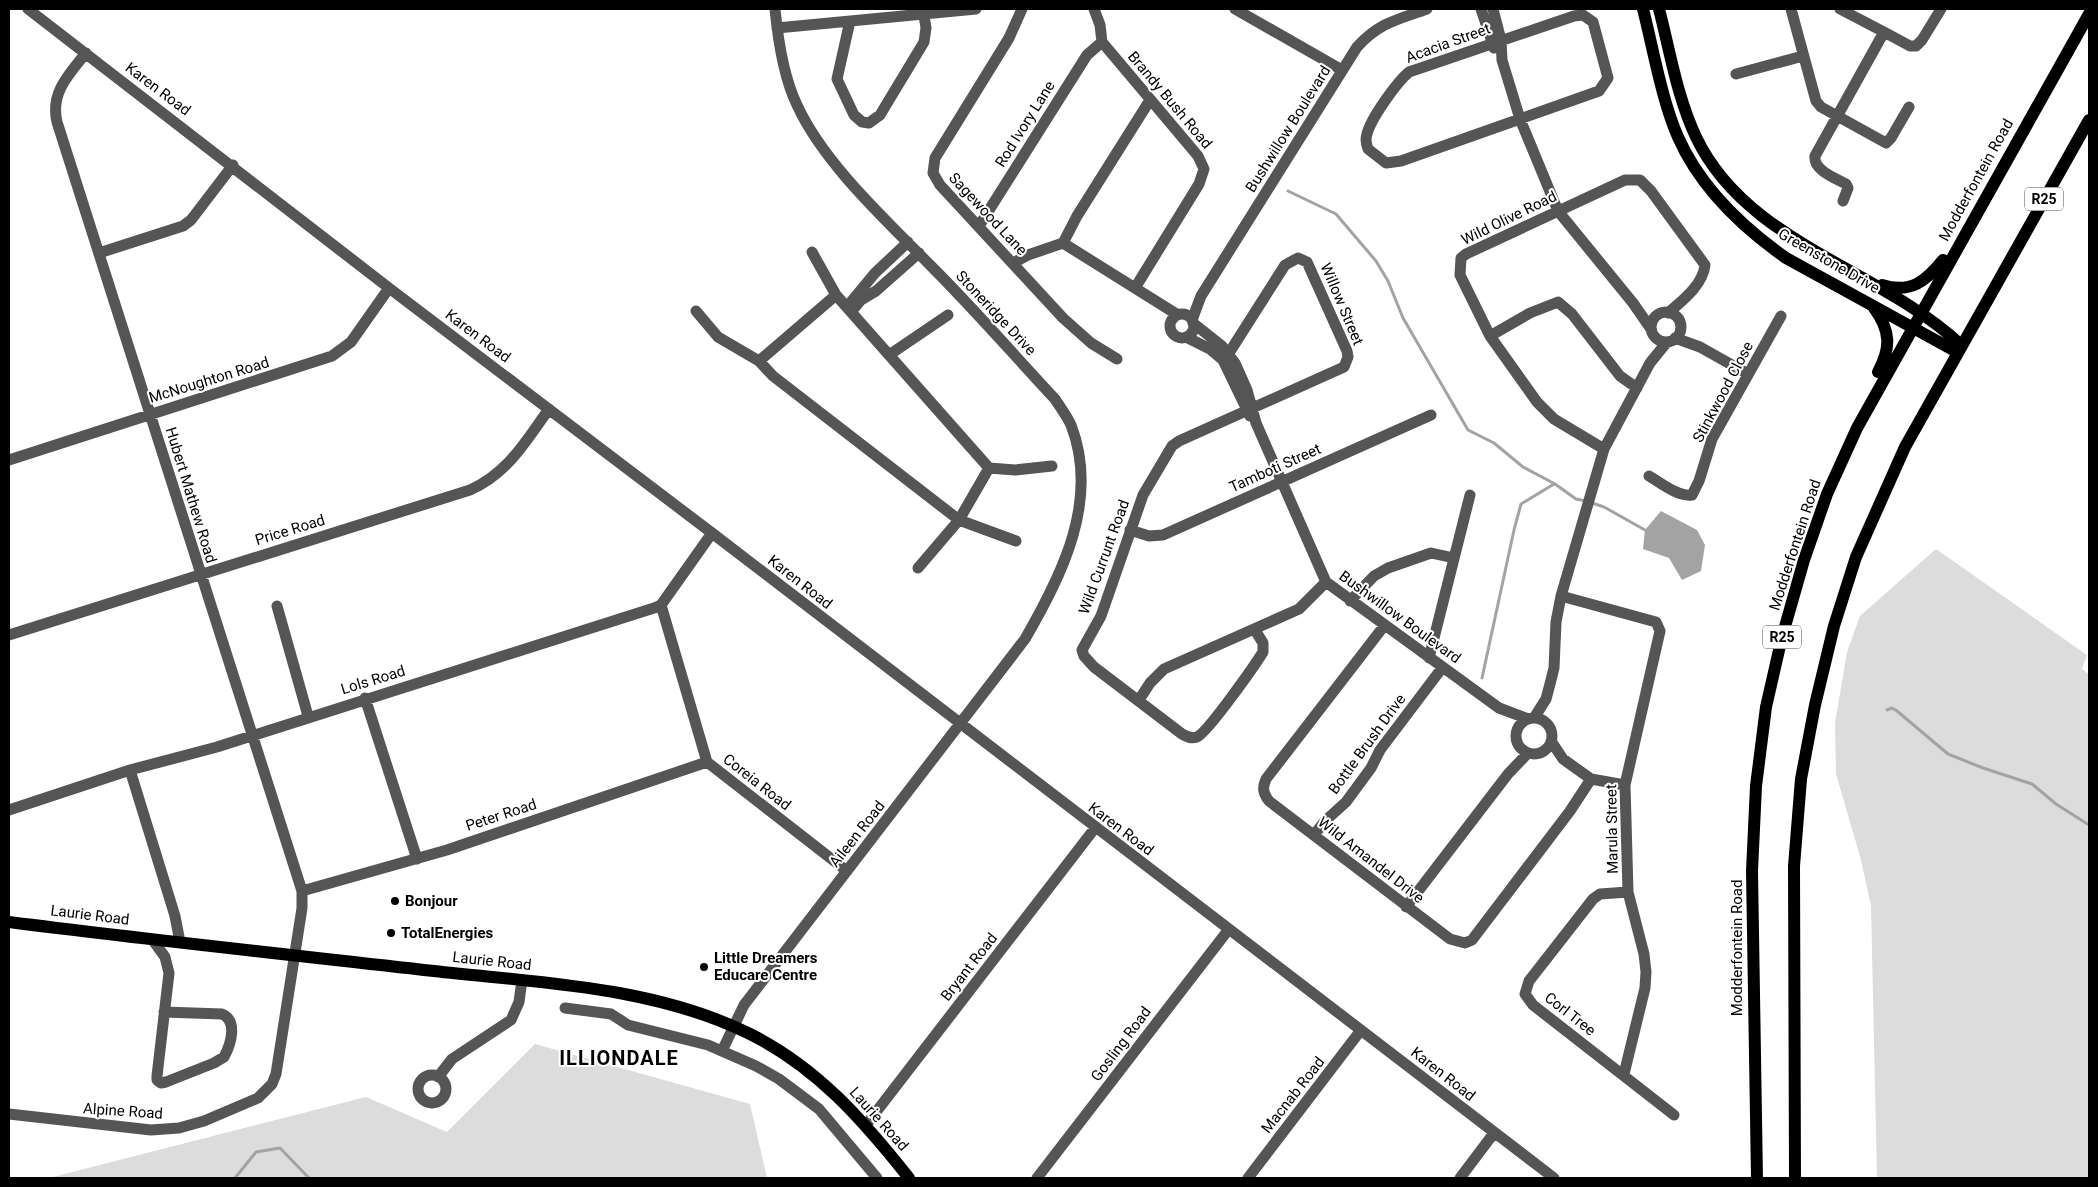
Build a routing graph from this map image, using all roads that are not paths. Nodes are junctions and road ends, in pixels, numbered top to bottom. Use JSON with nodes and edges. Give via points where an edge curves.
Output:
{"nodes":[{"id":1,"x":28,"y":9,"type":"edge"},
{"id":2,"x":775,"y":9,"type":"edge"},
{"id":3,"x":976,"y":9,"type":"edge"},
{"id":4,"x":1022,"y":9,"type":"edge"},
{"id":5,"x":1094,"y":9,"type":"edge"},
{"id":6,"x":1235,"y":9,"type":"edge"},
{"id":7,"x":1426,"y":9,"type":"edge"},
{"id":8,"x":1481,"y":9,"type":"edge"},
{"id":9,"x":1493,"y":9,"type":"edge"},
{"id":10,"x":1643,"y":9,"type":"edge"},
{"id":11,"x":1659,"y":9,"type":"edge"},
{"id":12,"x":1791,"y":9,"type":"edge"},
{"id":13,"x":1840,"y":9,"type":"edge"},
{"id":14,"x":1941,"y":9,"type":"edge"},
{"id":15,"x":923,"y":12,"type":"edge"},
{"id":16,"x":2089,"y":14,"type":"edge"},
{"id":17,"x":844,"y":22,"type":"junction"},
{"id":18,"x":777,"y":28,"type":"junction"},
{"id":19,"x":1884,"y":32,"type":"junction"},
{"id":20,"x":1102,"y":42,"type":"junction"},
{"id":21,"x":1496,"y":42,"type":"junction"},
{"id":22,"x":86,"y":53,"type":"junction"},
{"id":23,"x":1803,"y":56,"type":"junction"},
{"id":24,"x":1342,"y":70,"type":"junction"},
{"id":25,"x":1736,"y":74,"type":"dead end"},
{"id":26,"x":1150,"y":100,"type":"junction"},
{"id":27,"x":1909,"y":107,"type":"dead end"},
{"id":28,"x":1837,"y":117,"type":"junction"},
{"id":29,"x":1520,"y":119,"type":"junction"},
{"id":30,"x":2089,"y":120,"type":"edge"},
{"id":31,"x":2013,"y":147,"type":"junction"},
{"id":32,"x":233,"y":165,"type":"junction"},
{"id":33,"x":1843,"y":201,"type":"dead end"},
{"id":34,"x":1558,"y":211,"type":"junction"},
{"id":35,"x":979,"y":226,"type":"junction"},
{"id":36,"x":908,"y":242,"type":"junction"},
{"id":37,"x":1063,"y":243,"type":"junction"},
{"id":38,"x":812,"y":252,"type":"dead end"},
{"id":39,"x":99,"y":253,"type":"junction"},
{"id":40,"x":918,"y":253,"type":"junction"},
{"id":41,"x":1013,"y":263,"type":"junction"},
{"id":42,"x":1862,"y":277,"type":"junction"},
{"id":43,"x":389,"y":288,"type":"junction"},
{"id":44,"x":1135,"y":288,"type":"junction"},
{"id":45,"x":836,"y":295,"type":"junction"},
{"id":46,"x":1687,"y":296,"type":"junction"},
{"id":47,"x":1633,"y":303,"type":"junction"},
{"id":48,"x":1871,"y":305,"type":"junction"},
{"id":49,"x":849,"y":310,"type":"junction"},
{"id":50,"x":696,"y":311,"type":"dead end"},
{"id":51,"x":1921,"y":312,"type":"junction"},
{"id":52,"x":1668,"y":313,"type":"junction"},
{"id":53,"x":948,"y":315,"type":"dead end"},
{"id":54,"x":1782,"y":316,"type":"dead end"},
{"id":55,"x":1656,"y":317,"type":"junction"},
{"id":56,"x":1184,"y":319,"type":"junction"},
{"id":57,"x":1679,"y":324,"type":"junction"},
{"id":58,"x":1912,"y":326,"type":"junction"},
{"id":59,"x":1653,"y":333,"type":"junction"},
{"id":60,"x":1490,"y":336,"type":"junction"},
{"id":61,"x":1186,"y":337,"type":"junction"},
{"id":62,"x":1671,"y":340,"type":"junction"},
{"id":63,"x":1700,"y":347,"type":"junction"},
{"id":64,"x":1959,"y":348,"type":"junction"},
{"id":65,"x":889,"y":355,"type":"junction"},
{"id":66,"x":1226,"y":356,"type":"junction"},
{"id":67,"x":1117,"y":360,"type":"dead end"},
{"id":68,"x":759,"y":361,"type":"junction"},
{"id":69,"x":1650,"y":364,"type":"junction"},
{"id":70,"x":1748,"y":374,"type":"junction"},
{"id":71,"x":1637,"y":388,"type":"junction"},
{"id":72,"x":1249,"y":409,"type":"junction"},
{"id":73,"x":549,"y":410,"type":"junction"},
{"id":74,"x":150,"y":414,"type":"junction"},
{"id":75,"x":1432,"y":415,"type":"dead end"},
{"id":76,"x":1857,"y":428,"type":"junction"},
{"id":77,"x":1604,"y":449,"type":"junction"},
{"id":78,"x":9,"y":460,"type":"edge"},
{"id":79,"x":1052,"y":466,"type":"dead end"},
{"id":80,"x":989,"y":468,"type":"junction"},
{"id":81,"x":1649,"y":476,"type":"dead end"},
{"id":82,"x":1281,"y":482,"type":"junction"},
{"id":83,"x":1470,"y":495,"type":"dead end"},
{"id":84,"x":959,"y":520,"type":"junction"},
{"id":85,"x":1130,"y":530,"type":"junction"},
{"id":86,"x":712,"y":532,"type":"junction"},
{"id":87,"x":1016,"y":541,"type":"dead end"},
{"id":88,"x":1454,"y":558,"type":"junction"},
{"id":89,"x":918,"y":568,"type":"dead end"},
{"id":90,"x":201,"y":574,"type":"junction"},
{"id":91,"x":1326,"y":582,"type":"junction"},
{"id":92,"x":1561,"y":596,"type":"junction"},
{"id":93,"x":1350,"y":601,"type":"junction"},
{"id":94,"x":661,"y":605,"type":"junction"},
{"id":95,"x":277,"y":606,"type":"dead end"},
{"id":96,"x":1384,"y":626,"type":"junction"},
{"id":97,"x":1255,"y":630,"type":"junction"},
{"id":98,"x":9,"y":634,"type":"edge"},
{"id":99,"x":1429,"y":658,"type":"junction"},
{"id":100,"x":1009,"y":662,"type":"joint"},
{"id":101,"x":1442,"y":668,"type":"junction"},
{"id":102,"x":365,"y":698,"type":"junction"},
{"id":103,"x":1546,"y":699,"type":"junction"},
{"id":104,"x":1138,"y":700,"type":"junction"},
{"id":105,"x":1500,"y":708,"type":"junction"},
{"id":106,"x":308,"y":716,"type":"junction"},
{"id":107,"x":1531,"y":718,"type":"junction"},
{"id":108,"x":960,"y":724,"type":"junction"},
{"id":109,"x":1548,"y":725,"type":"junction"},
{"id":110,"x":1516,"y":730,"type":"junction"},
{"id":111,"x":252,"y":734,"type":"junction"},
{"id":112,"x":1551,"y":741,"type":"junction"},
{"id":113,"x":1529,"y":751,"type":"junction"},
{"id":114,"x":1563,"y":759,"type":"junction"},
{"id":115,"x":708,"y":762,"type":"junction"},
{"id":116,"x":130,"y":770,"type":"junction"},
{"id":117,"x":1591,"y":779,"type":"junction"},
{"id":118,"x":1625,"y":785,"type":"junction"},
{"id":119,"x":9,"y":810,"type":"edge"},
{"id":120,"x":1095,"y":828,"type":"junction"},
{"id":121,"x":1314,"y":835,"type":"junction"},
{"id":122,"x":416,"y":859,"type":"junction"},
{"id":123,"x":847,"y":870,"type":"junction"},
{"id":124,"x":302,"y":891,"type":"junction"},
{"id":125,"x":1628,"y":892,"type":"junction"},
{"id":126,"x":1406,"y":907,"type":"junction"},
{"id":127,"x":9,"y":922,"type":"edge"},
{"id":128,"x":1229,"y":929,"type":"junction"},
{"id":129,"x":152,"y":939,"type":"junction"},
{"id":130,"x":180,"y":942,"type":"junction"},
{"id":131,"x":293,"y":954,"type":"junction"},
{"id":132,"x":522,"y":980,"type":"junction"},
{"id":133,"x":565,"y":1008,"type":"dead end"},
{"id":134,"x":164,"y":1012,"type":"junction"},
{"id":135,"x":732,"y":1026,"type":"junction"},
{"id":136,"x":1362,"y":1030,"type":"junction"},
{"id":137,"x":722,"y":1051,"type":"junction"},
{"id":138,"x":1624,"y":1074,"type":"junction"},
{"id":139,"x":438,"y":1077,"type":"dead end"},
{"id":140,"x":9,"y":1114,"type":"edge"},
{"id":141,"x":1674,"y":1115,"type":"dead end"},
{"id":142,"x":866,"y":1125,"type":"junction"},
{"id":143,"x":1494,"y":1133,"type":"junction"},
{"id":144,"x":877,"y":1178,"type":"edge"},
{"id":145,"x":909,"y":1178,"type":"edge"},
{"id":146,"x":1037,"y":1178,"type":"edge"},
{"id":147,"x":1248,"y":1178,"type":"edge"},
{"id":148,"x":1460,"y":1178,"type":"edge"},
{"id":149,"x":1554,"y":1178,"type":"edge"},
{"id":150,"x":1757,"y":1178,"type":"edge"},
{"id":151,"x":1795,"y":1178,"type":"edge"}],
"edges":[{"from":1,"to":22,"type":"street","name":"Karen Road"},
{"from":2,"to":18,"type":"street","name":"Stoneridge Drive"},
{"from":3,"to":15,"type":"street"},
{"from":4,"to":35,"type":"street","name":"Sagewood Lane","via":[[1009,38],[932,165],[936,181]]},
{"from":5,"to":20,"type":"street","name":"Brandy Bush Road"},
{"from":6,"to":24,"type":"street"},
{"from":7,"to":24,"type":"street","name":"Bushwillow Boulevard","via":[[1383,24],[1371,32]]},
{"from":8,"to":21,"type":"street"},
{"from":9,"to":21,"type":"street"},
{"from":10,"to":48,"type":"main road","name":"Greenstone Drive","via":[[1677,137],[1709,188],[1765,243],[1813,275]]},
{"from":11,"to":42,"type":"main road","name":"Greenstone Drive","via":[[1683,102],[1696,137],[1723,178],[1741,200],[1768,223]]},
{"from":12,"to":23,"type":"street"},
{"from":13,"to":19,"type":"street"},
{"from":14,"to":19,"type":"street","via":[[1916,46]]},
{"from":15,"to":17,"type":"street"},
{"from":15,"to":17,"type":"street","via":[[924,42],[880,115],[869,123],[856,117],[838,83]]},
{"from":16,"to":31,"type":"main road","name":"Modderfontein Road","number":"R25"},
{"from":17,"to":18,"type":"street"},
{"from":18,"to":36,"type":"street","name":"Stoneridge Drive","via":[[792,94],[813,134],[836,164]]},
{"from":19,"to":28,"type":"street"},
{"from":20,"to":26,"type":"street","name":"Brandy Bush Road"},
{"from":20,"to":35,"type":"street","name":"Rod Ivory Lane","via":[[1087,55]]},
{"from":21,"to":29,"type":"street"},
{"from":21,"to":29,"type":"street","name":"Acacia Street","via":[[1574,16],[1583,15],[1593,22],[1608,78],[1599,91]]},
{"from":21,"to":29,"type":"street","name":"Acacia Street","via":[[1409,72],[1401,79],[1367,132],[1368,150],[1386,163],[1393,163]]},
{"from":22,"to":32,"type":"street","name":"Karen Road"},
{"from":22,"to":39,"type":"street","name":"Hubert Mathew Road","via":[[58,92],[54,112]]},
{"from":23,"to":25,"type":"street"},
{"from":23,"to":28,"type":"street","via":[[1816,101]]},
{"from":24,"to":56,"type":"street","name":"Bushwillow Boulevard"},
{"from":26,"to":37,"type":"street"},
{"from":26,"to":44,"type":"street","name":"Brandy Bush Road","via":[[1198,156],[1203,175]]},
{"from":27,"to":28,"type":"street","via":[[1892,138],[1886,142]]},
{"from":28,"to":33,"type":"street","via":[[1814,161],[1821,170],[1846,184],[1848,188]]},
{"from":29,"to":34,"type":"street"},
{"from":30,"to":64,"type":"main road","number":"R25"},
{"from":31,"to":42,"type":"main road","via":[[1944,258],[1923,282],[1914,287],[1897,288]]},
{"from":31,"to":51,"type":"main road","name":"Modderfontein Road","number":"R25"},
{"from":32,"to":39,"type":"street","via":[[183,226]]},
{"from":32,"to":43,"type":"street","name":"Karen Road"},
{"from":34,"to":46,"type":"street","name":"Wild Olive Road","via":[[1626,180],[1640,180],[1705,265],[1700,279]]},
{"from":34,"to":47,"type":"street"},
{"from":34,"to":60,"type":"street","name":"Wild Olive Road","via":[[1461,258],[1460,275]]},
{"from":35,"to":41,"type":"street","name":"Sagewood Lane"},
{"from":36,"to":40,"type":"street","name":"Stoneridge Drive"},
{"from":36,"to":49,"type":"street","via":[[875,273]]},
{"from":37,"to":41,"type":"street"},
{"from":37,"to":44,"type":"street"},
{"from":38,"to":45,"type":"street"},
{"from":39,"to":74,"type":"street","name":"Hubert Mathew Road"},
{"from":40,"to":49,"type":"street","via":[[876,291]]},
{"from":40,"to":100,"type":"street","name":"Stoneridge Drive","via":[[1055,399],[1070,423],[1078,446],[1082,496],[1076,528],[1055,584]]},
{"from":41,"to":67,"type":"street","name":"Sagewood Lane","via":[[1064,318],[1091,343]]},
{"from":42,"to":51,"type":"main road","name":"Greenstone Drive"},
{"from":43,"to":73,"type":"street","name":"Karen Road"},
{"from":43,"to":74,"type":"street","name":"McNoughton Road","via":[[351,342],[332,356]]},
{"from":44,"to":56,"type":"street","via":[[1162,306],[1169,316]]},
{"from":45,"to":49,"type":"street"},
{"from":45,"to":68,"type":"street"},
{"from":46,"to":52,"type":"street","name":"Wild Olive Road"},
{"from":46,"to":57,"type":"street","name":"Wild Olive Road"},
{"from":47,"to":55,"type":"street"},
{"from":47,"to":59,"type":"street"},
{"from":48,"to":58,"type":"main road","name":"Greenstone Drive"},
{"from":48,"to":76,"type":"main road","via":[[1886,327],[1889,344]]},
{"from":49,"to":65,"type":"street"},
{"from":50,"to":68,"type":"street","via":[[718,337]]},
{"from":51,"to":58,"type":"main road","name":"Modderfontein Road","number":"R25"},
{"from":51,"to":64,"type":"main road","name":"Greenstone Drive","via":[[1940,325]]},
{"from":52,"to":55,"type":"street"},
{"from":52,"to":57,"type":"street"},
{"from":53,"to":65,"type":"street"},
{"from":54,"to":70,"type":"street","name":"Stinkwood Close"},
{"from":55,"to":59,"type":"street"},
{"from":56,"to":61,"type":"street","via":[[1193,330]]},
{"from":56,"to":61,"type":"street","via":[[1174,335]]},
{"from":56,"to":66,"type":"street","name":"Bushwillow Boulevard"},
{"from":57,"to":62,"type":"street","name":"Wild Olive Road"},
{"from":57,"to":63,"type":"street"},
{"from":58,"to":64,"type":"main road","name":"Greenstone Drive"},
{"from":58,"to":76,"type":"main road","name":"Modderfontein Road","number":"R25"},
{"from":59,"to":62,"type":"street"},
{"from":59,"to":69,"type":"street"},
{"from":60,"to":71,"type":"street","via":[[1530,313],[1558,302],[1572,314],[1620,376]]},
{"from":60,"to":77,"type":"street","name":"Wild Olive Road","via":[[1546,412]]},
{"from":61,"to":66,"type":"street"},
{"from":62,"to":63,"type":"street"},
{"from":62,"to":69,"type":"street"},
{"from":63,"to":70,"type":"street"},
{"from":64,"to":151,"type":"main road","number":"R25","via":[[1905,447],[1856,557],[1834,626],[1815,705],[1802,779],[1794,866]]},
{"from":65,"to":80,"type":"street"},
{"from":66,"to":72,"type":"street","name":"Bushwillow Boulevard"},
{"from":66,"to":72,"type":"street","name":"Willow Street","via":[[1285,265],[1298,258],[1307,262],[1348,351],[1346,362],[1339,371]]},
{"from":68,"to":84,"type":"street","via":[[773,376]]},
{"from":69,"to":71,"type":"street"},
{"from":70,"to":81,"type":"street","name":"Stinkwood Close","via":[[1712,439],[1692,495],[1686,496]]},
{"from":71,"to":77,"type":"street"},
{"from":72,"to":82,"type":"street","name":"Bushwillow Boulevard"},
{"from":72,"to":85,"type":"street","name":"Wild Currunt Road","via":[[1172,446],[1143,495]]},
{"from":73,"to":86,"type":"street","name":"Karen Road"},
{"from":73,"to":90,"type":"street","name":"Price Road","via":[[506,466],[482,484]]},
{"from":74,"to":78,"type":"street","name":"McNoughton Road"},
{"from":74,"to":90,"type":"street","name":"Hubert Mathew Road"},
{"from":75,"to":82,"type":"street","name":"Tamboti Street"},
{"from":76,"to":150,"type":"main road","name":"Modderfontein Road","number":"R25","via":[[1827,494],[1804,560],[1766,707],[1756,786],[1752,871]]},
{"from":77,"to":92,"type":"street"},
{"from":79,"to":80,"type":"street","via":[[1015,470]]},
{"from":80,"to":84,"type":"street"},
{"from":82,"to":85,"type":"street","name":"Tamboti Street","via":[[1164,536],[1149,536]]},
{"from":82,"to":91,"type":"street","name":"Bushwillow Boulevard"},
{"from":83,"to":88,"type":"street"},
{"from":84,"to":87,"type":"street"},
{"from":84,"to":89,"type":"street"},
{"from":85,"to":104,"type":"street","name":"Wild Currunt Road","via":[[1100,616],[1082,650],[1088,661]]},
{"from":86,"to":94,"type":"street"},
{"from":86,"to":108,"type":"street","name":"Karen Road"},
{"from":88,"to":93,"type":"street","via":[[1431,553],[1388,568],[1374,576]]},
{"from":88,"to":99,"type":"street"},
{"from":90,"to":98,"type":"street","name":"Price Road"},
{"from":90,"to":111,"type":"street","name":"Hubert Mathew Road"},
{"from":91,"to":93,"type":"street","name":"Bushwillow Boulevard"},
{"from":91,"to":97,"type":"street","via":[[1299,609]]},
{"from":92,"to":103,"type":"street","via":[[1554,668]]},
{"from":92,"to":118,"type":"street","name":"Marula Street","via":[[1659,624],[1659,640]]},
{"from":93,"to":96,"type":"street","name":"Bushwillow Boulevard"},
{"from":94,"to":102,"type":"street","name":"Lols Road"},
{"from":94,"to":115,"type":"street","name":"Coreia Road"},
{"from":95,"to":106,"type":"street"},
{"from":96,"to":99,"type":"street","name":"Bushwillow Boulevard"},
{"from":96,"to":121,"type":"street","name":"Wild Amandel Drive","via":[[1263,787],[1269,801]]},
{"from":97,"to":104,"type":"street","via":[[1164,669]]},
{"from":97,"to":104,"type":"street","via":[[1263,643],[1263,652],[1210,724],[1196,737],[1182,734]]},
{"from":99,"to":101,"type":"street","name":"Bushwillow Boulevard"},
{"from":100,"to":108,"type":"street","name":"Aileen Road"},
{"from":101,"to":105,"type":"street","name":"Bushwillow Boulevard"},
{"from":101,"to":121,"type":"street","name":"Bottle Brush Drive","via":[[1380,750],[1346,802],[1324,821]]},
{"from":102,"to":106,"type":"street","name":"Lols Road"},
{"from":102,"to":122,"type":"street"},
{"from":103,"to":107,"type":"street"},
{"from":103,"to":109,"type":"street"},
{"from":105,"to":107,"type":"street","name":"Bushwillow Boulevard"},
{"from":105,"to":110,"type":"street","name":"Bushwillow Boulevard"},
{"from":106,"to":111,"type":"street","name":"Lols Road"},
{"from":107,"to":109,"type":"street","via":[[1540,718]]},
{"from":107,"to":110,"type":"street","via":[[1523,721]]},
{"from":108,"to":120,"type":"street","name":"Karen Road"},
{"from":108,"to":123,"type":"street","name":"Aileen Road"},
{"from":109,"to":112,"type":"street"},
{"from":110,"to":113,"type":"street","via":[[1516,736]]},
{"from":111,"to":116,"type":"street","name":"Lols Road","via":[[217,747]]},
{"from":111,"to":124,"type":"street","name":"Hubert Mathew Road"},
{"from":112,"to":113,"type":"street","via":[[1549,746]]},
{"from":112,"to":114,"type":"street"},
{"from":113,"to":114,"type":"street"},
{"from":113,"to":126,"type":"street"},
{"from":114,"to":117,"type":"street"},
{"from":115,"to":122,"type":"street","name":"Peter Road"},
{"from":115,"to":123,"type":"street","name":"Coreia Road"},
{"from":116,"to":119,"type":"street","name":"Lols Road"},
{"from":116,"to":130,"type":"street","via":[[176,916]]},
{"from":117,"to":118,"type":"street"},
{"from":117,"to":126,"type":"street","name":"Wild Amandel Drive","via":[[1472,940],[1465,943],[1450,939]]},
{"from":118,"to":125,"type":"street","name":"Marula Street"},
{"from":120,"to":128,"type":"street","name":"Karen Road"},
{"from":120,"to":142,"type":"street","name":"Bryant Road"},
{"from":121,"to":126,"type":"street","name":"Wild Amandel Drive"},
{"from":122,"to":124,"type":"street","name":"Peter Road"},
{"from":123,"to":135,"type":"street","name":"Aileen Road"},
{"from":124,"to":131,"type":"street","name":"Hubert Mathew Road","via":[[300,929]]},
{"from":125,"to":138,"type":"street","name":"Marula Street","via":[[1646,972]]},
{"from":125,"to":138,"type":"street","name":"Corl Tree","via":[[1600,894],[1593,899],[1529,981],[1525,994],[1533,1005]]},
{"from":127,"to":129,"type":"main road","name":"Laurie Road"},
{"from":128,"to":136,"type":"street","name":"Karen Road"},
{"from":128,"to":146,"type":"street","name":"Gosling Road"},
{"from":129,"to":130,"type":"main road","name":"Laurie Road"},
{"from":129,"to":134,"type":"street","via":[[168,963]]},
{"from":130,"to":131,"type":"main road","name":"Laurie Road"},
{"from":131,"to":132,"type":"main road","name":"Laurie Road"},
{"from":131,"to":140,"type":"street","name":"Alpine Road","via":[[276,1074],[272,1084],[258,1098],[204,1121],[165,1130]]},
{"from":132,"to":135,"type":"main road","name":"Laurie Road","via":[[663,1002]]},
{"from":132,"to":139,"type":"street","via":[[519,1002],[511,1020],[452,1059]]},
{"from":133,"to":137,"type":"street","via":[[604,1012],[628,1025]]},
{"from":134,"to":134,"type":"street","via":[[158,1082],[166,1082],[224,1057],[232,1032],[232,1022],[228,1017],[222,1014]]},
{"from":135,"to":137,"type":"street","name":"Aileen Road"},
{"from":135,"to":142,"type":"main road","name":"Laurie Road","via":[[766,1043],[817,1078]]},
{"from":136,"to":143,"type":"street","name":"Karen Road"},
{"from":136,"to":147,"type":"street","name":"Macnab Road"},
{"from":137,"to":144,"type":"street","via":[[756,1066],[801,1094],[831,1122]]},
{"from":138,"to":141,"type":"street","name":"Corl Tree"},
{"from":142,"to":145,"type":"main road","name":"Laurie Road"},
{"from":143,"to":148,"type":"street"},
{"from":143,"to":149,"type":"street","name":"Karen Road"}]}
